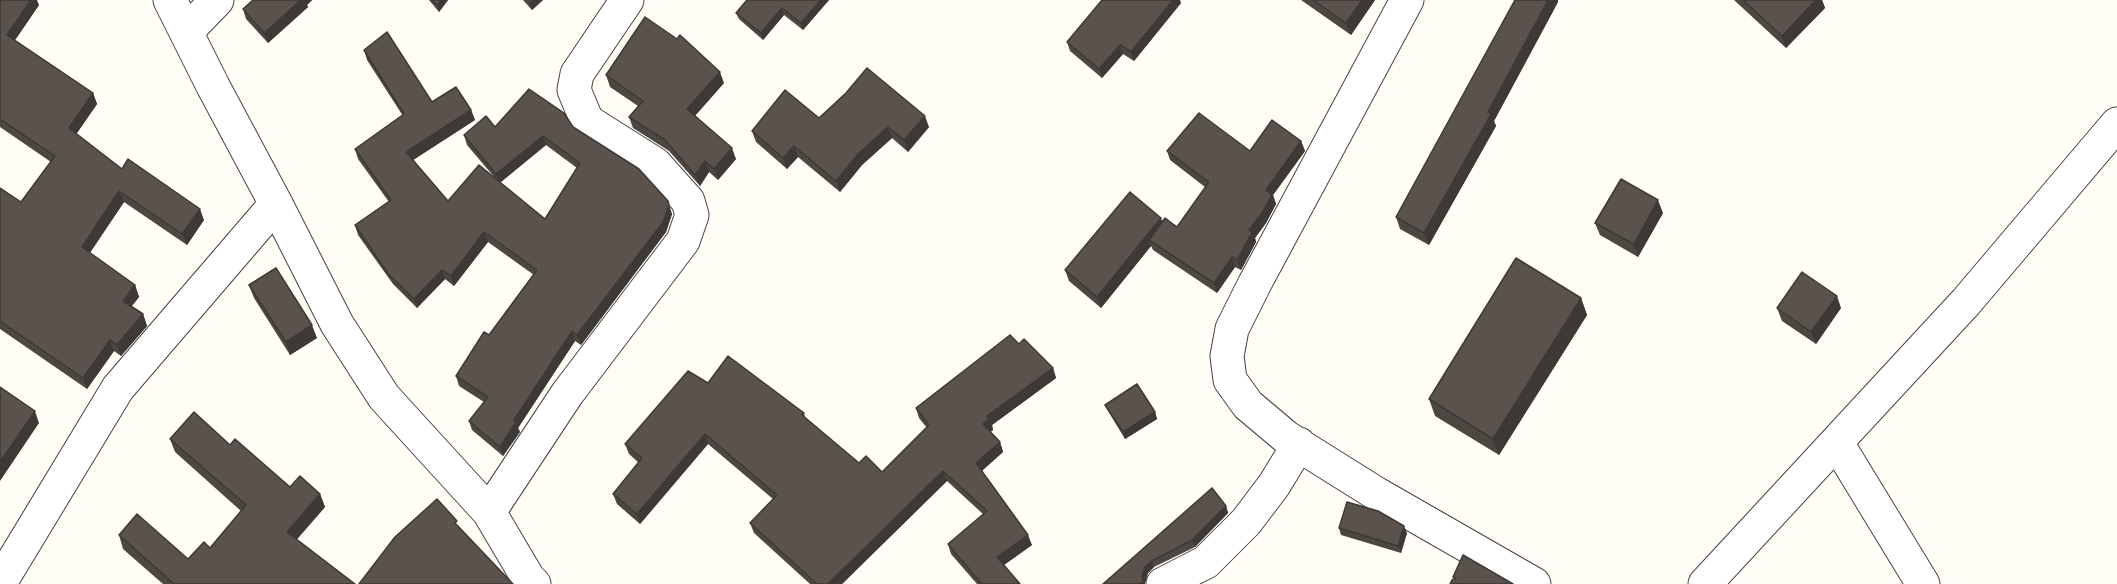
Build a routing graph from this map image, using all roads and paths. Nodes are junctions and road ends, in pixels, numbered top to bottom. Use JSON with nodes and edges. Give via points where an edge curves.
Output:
{"nodes":[{"id":1,"x":170,"y":0,"type":"edge"},
{"id":2,"x":217,"y":0,"type":"edge"},
{"id":3,"x":627,"y":0,"type":"edge"},
{"id":4,"x":1407,"y":0,"type":"edge"},
{"id":5,"x":186,"y":32,"type":"junction"},
{"id":6,"x":2117,"y":124,"type":"edge"},
{"id":7,"x":276,"y":204,"type":"junction"},
{"id":8,"x":1837,"y":443,"type":"junction"},
{"id":9,"x":1299,"y":444,"type":"junction"},
{"id":10,"x":489,"y":512,"type":"junction"},
{"id":11,"x":0,"y":584,"type":"edge"},
{"id":12,"x":534,"y":584,"type":"edge"},
{"id":13,"x":1163,"y":584,"type":"edge"},
{"id":14,"x":1534,"y":584,"type":"edge"},
{"id":15,"x":1705,"y":584,"type":"edge"},
{"id":16,"x":1923,"y":584,"type":"edge"}],
"edges":[{"from":1,"to":5,"type":"street"},
{"from":2,"to":5,"type":"street"},
{"from":3,"to":10,"type":"street","via":[[577,74],[574,90],[587,121],[655,164],[688,201],[692,215],[683,242],[567,394]]},
{"from":4,"to":9,"type":"street","via":[[1232,329],[1227,356],[1230,380],[1248,405]]},
{"from":5,"to":7,"type":"street"},
{"from":6,"to":8,"type":"street","via":[[1966,302]]},
{"from":7,"to":10,"type":"street","via":[[337,324],[384,397]]},
{"from":7,"to":11,"type":"street","via":[[117,388]]},
{"from":8,"to":15,"type":"street"},
{"from":8,"to":16,"type":"street"},
{"from":9,"to":13,"type":"street","via":[[1246,522],[1206,561]]},
{"from":9,"to":14,"type":"street","via":[[1377,494]]},
{"from":10,"to":12,"type":"street"}]}
